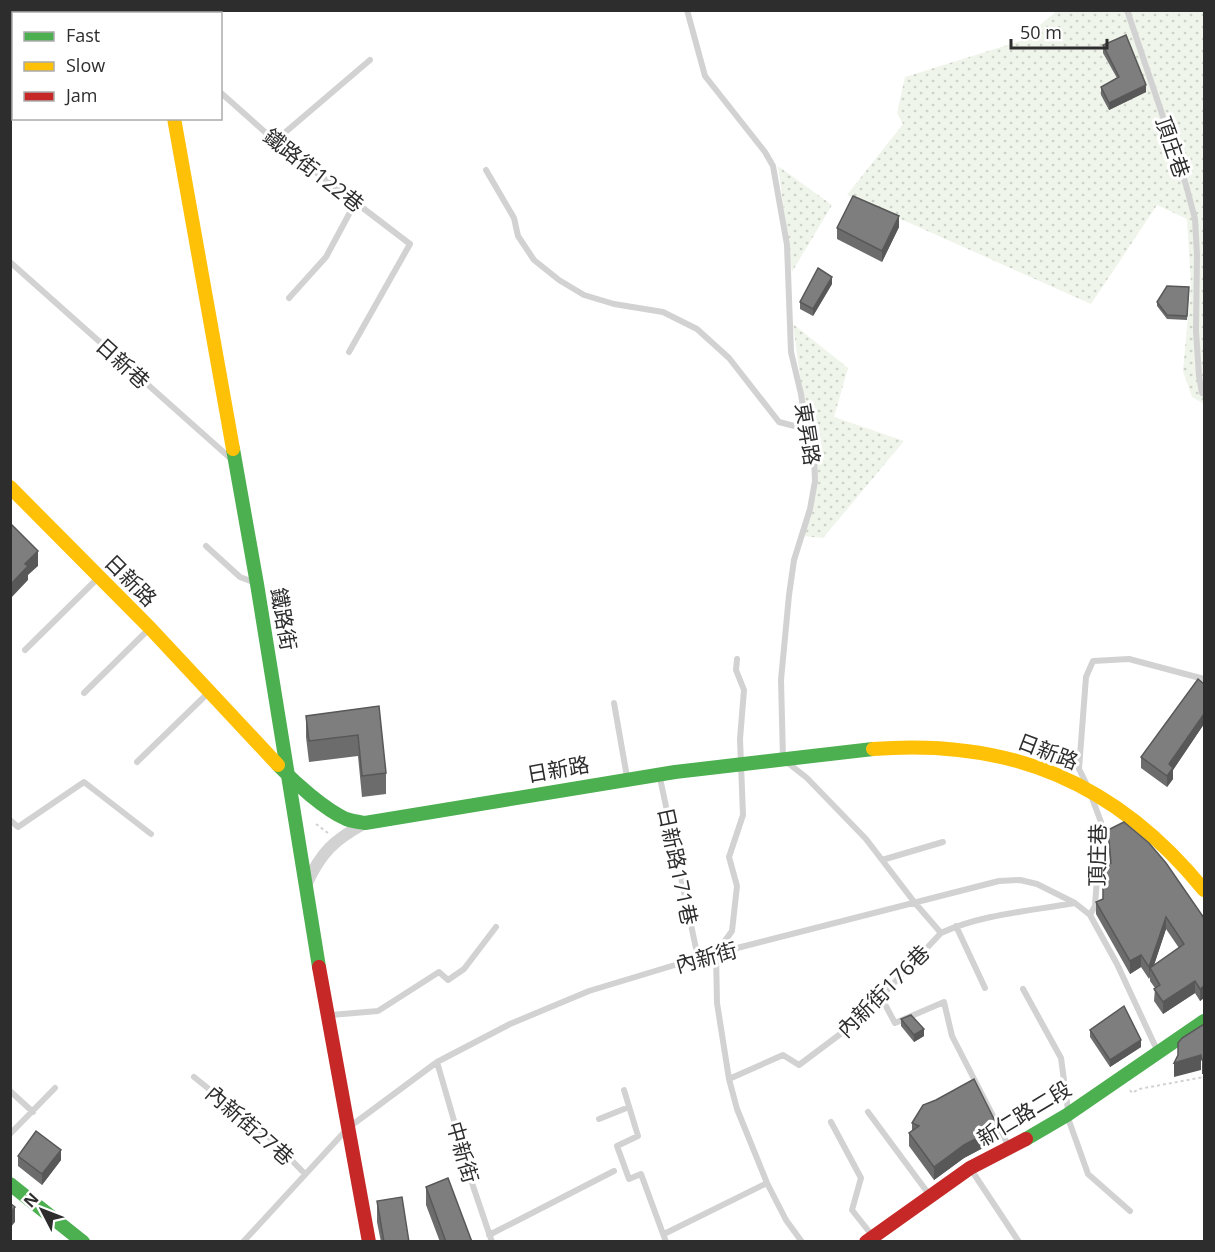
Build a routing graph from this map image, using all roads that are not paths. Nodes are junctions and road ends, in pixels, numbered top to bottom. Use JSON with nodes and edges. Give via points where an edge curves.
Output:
{"nodes":[{"id":1,"x":687,"y":10,"type":"edge"},
{"id":2,"x":1127,"y":10,"type":"edge"},
{"id":3,"x":370,"y":60,"type":"dead end"},
{"id":4,"x":222,"y":94,"type":"edge"},
{"id":5,"x":174,"y":120,"type":"edge"},
{"id":6,"x":275,"y":141,"type":"junction"},
{"id":7,"x":486,"y":170,"type":"dead end"},
{"id":8,"x":355,"y":202,"type":"junction"},
{"id":9,"x":10,"y":262,"type":"edge"},
{"id":10,"x":289,"y":298,"type":"dead end"},
{"id":11,"x":349,"y":352,"type":"dead end"},
{"id":12,"x":1204,"y":394,"type":"edge"},
{"id":13,"x":806,"y":429,"type":"junction"},
{"id":14,"x":236,"y":464,"type":"junction"},
{"id":15,"x":10,"y":487,"type":"edge"},
{"id":16,"x":206,"y":546,"type":"dead end"},
{"id":17,"x":98,"y":578,"type":"junction"},
{"id":18,"x":257,"y":584,"type":"junction"},
{"id":19,"x":150,"y":628,"type":"junction"},
{"id":20,"x":25,"y":650,"type":"dead end"},
{"id":21,"x":737,"y":659,"type":"dead end"},
{"id":22,"x":1204,"y":679,"type":"edge"},
{"id":23,"x":210,"y":692,"type":"junction"},
{"id":24,"x":84,"y":693,"type":"dead end"},
{"id":25,"x":614,"y":703,"type":"dead end"},
{"id":26,"x":783,"y":759,"type":"junction"},
{"id":27,"x":137,"y":762,"type":"dead end"},
{"id":28,"x":742,"y":763,"type":"junction"},
{"id":29,"x":659,"y":774,"type":"junction"},
{"id":30,"x":288,"y":776,"type":"junction"},
{"id":31,"x":627,"y":778,"type":"junction"},
{"id":32,"x":1089,"y":790,"type":"junction"},
{"id":33,"x":10,"y":820,"type":"edge"},
{"id":34,"x":365,"y":823,"type":"junction"},
{"id":35,"x":151,"y":834,"type":"dead end"},
{"id":36,"x":943,"y":842,"type":"dead end"},
{"id":37,"x":882,"y":860,"type":"junction"},
{"id":38,"x":306,"y":886,"type":"junction"},
{"id":39,"x":1204,"y":890,"type":"edge"},
{"id":40,"x":915,"y":903,"type":"junction"},
{"id":41,"x":1075,"y":903,"type":"junction"},
{"id":42,"x":1090,"y":915,"type":"junction"},
{"id":43,"x":956,"y":926,"type":"junction"},
{"id":44,"x":496,"y":927,"type":"dead end"},
{"id":45,"x":941,"y":933,"type":"junction"},
{"id":46,"x":716,"y":953,"type":"junction"},
{"id":47,"x":698,"y":957,"type":"junction"},
{"id":48,"x":986,"y":988,"type":"dead end"},
{"id":49,"x":1023,"y":989,"type":"dead end"},
{"id":50,"x":881,"y":997,"type":"junction"},
{"id":51,"x":327,"y":1016,"type":"junction"},
{"id":52,"x":1204,"y":1021,"type":"edge"},
{"id":53,"x":1158,"y":1052,"type":"junction"},
{"id":54,"x":437,"y":1062,"type":"junction"},
{"id":55,"x":194,"y":1077,"type":"dead end"},
{"id":56,"x":729,"y":1079,"type":"junction"},
{"id":57,"x":55,"y":1088,"type":"dead end"},
{"id":58,"x":624,"y":1090,"type":"dead end"},
{"id":59,"x":10,"y":1091,"type":"edge"},
{"id":60,"x":629,"y":1107,"type":"junction"},
{"id":61,"x":33,"y":1112,"type":"junction"},
{"id":62,"x":868,"y":1112,"type":"dead end"},
{"id":63,"x":1068,"y":1114,"type":"junction"},
{"id":64,"x":599,"y":1119,"type":"dead end"},
{"id":65,"x":831,"y":1122,"type":"dead end"},
{"id":66,"x":348,"y":1128,"type":"junction"},
{"id":67,"x":10,"y":1134,"type":"edge"},
{"id":68,"x":1010,"y":1148,"type":"junction"},
{"id":69,"x":970,"y":1168,"type":"junction"},
{"id":70,"x":614,"y":1170,"type":"dead end"},
{"id":71,"x":305,"y":1174,"type":"junction"},
{"id":72,"x":767,"y":1183,"type":"junction"},
{"id":73,"x":10,"y":1184,"type":"edge"},
{"id":74,"x":930,"y":1196,"type":"junction"},
{"id":75,"x":1130,"y":1210,"type":"dead end"},
{"id":76,"x":664,"y":1234,"type":"junction"},
{"id":77,"x":491,"y":1238,"type":"edge"},
{"id":78,"x":872,"y":1240,"type":"edge"},
{"id":79,"x":83,"y":1242,"type":"edge"},
{"id":80,"x":243,"y":1242,"type":"edge"},
{"id":81,"x":369,"y":1242,"type":"edge"},
{"id":82,"x":666,"y":1242,"type":"edge"},
{"id":83,"x":802,"y":1242,"type":"edge"},
{"id":84,"x":1019,"y":1242,"type":"edge"}],
"edges":[{"from":1,"to":13,"type":"lane","name":"東昇路","via":[[705,76],[773,166],[787,245],[791,352]]},
{"from":2,"to":12,"type":"lane","name":"頂庄巷","via":[[1195,219],[1196,331]]},
{"from":3,"to":6,"type":"lane"},
{"from":4,"to":6,"type":"lane","name":"鐵路街122巷"},
{"from":5,"to":14,"type":"street","name":"鐵路街"},
{"from":6,"to":8,"type":"lane","name":"鐵路街122巷"},
{"from":7,"to":13,"type":"lane","via":[[534,260],[584,295],[663,312],[697,329],[729,358],[779,422]]},
{"from":8,"to":10,"type":"lane","via":[[326,257]]},
{"from":8,"to":11,"type":"lane","name":"鐵路街122巷","via":[[410,243]]},
{"from":9,"to":14,"type":"lane","name":"日新巷"},
{"from":13,"to":26,"type":"lane","name":"東昇路","via":[[814,458],[814,481],[789,595],[781,680]]},
{"from":14,"to":18,"type":"street","name":"鐵路街"},
{"from":15,"to":17,"type":"street","name":"日新路"},
{"from":16,"to":18,"type":"lane","via":[[240,577]]},
{"from":17,"to":19,"type":"street","name":"日新路"},
{"from":17,"to":20,"type":"lane"},
{"from":18,"to":30,"type":"street","name":"鐵路街"},
{"from":19,"to":23,"type":"street","name":"日新路"},
{"from":19,"to":24,"type":"lane"},
{"from":21,"to":28,"type":"lane","via":[[736,670],[744,690]]},
{"from":22,"to":32,"type":"lane","name":"頂庄巷","via":[[1129,659],[1093,661],[1086,677],[1079,769]]},
{"from":23,"to":27,"type":"lane"},
{"from":23,"to":30,"type":"street","name":"日新路"},
{"from":25,"to":31,"type":"lane"},
{"from":26,"to":28,"type":"street","name":"日新路"},
{"from":26,"to":32,"type":"street","name":"日新路","via":[[898,746],[951,747],[1005,757]]},
{"from":26,"to":37,"type":"lane","via":[[866,838]]},
{"from":28,"to":29,"type":"street","name":"日新路"},
{"from":28,"to":46,"type":"lane","via":[[743,815],[729,857],[738,886],[732,931]]},
{"from":29,"to":31,"type":"street","name":"日新路"},
{"from":29,"to":47,"type":"lane","name":"日新路171巷"},
{"from":30,"to":34,"type":"street","name":"日新路","via":[[331,810]]},
{"from":30,"to":38,"type":"street","name":"鐵路街"},
{"from":31,"to":34,"type":"street","name":"日新路"},
{"from":32,"to":39,"type":"street","name":"日新路","via":[[1150,832]]},
{"from":32,"to":42,"type":"lane","name":"頂庄巷","via":[[1101,822],[1095,906]]},
{"from":33,"to":35,"type":"lane","via":[[18,827],[84,782]]},
{"from":34,"to":38,"type":"street","via":[[327,848]]},
{"from":36,"to":37,"type":"lane"},
{"from":37,"to":40,"type":"lane"},
{"from":38,"to":51,"type":"street","name":"鐵路街"},
{"from":40,"to":41,"type":"lane","name":"內新街","via":[[999,880],[1020,880],[1049,888]]},
{"from":40,"to":45,"type":"lane","name":"內新街176巷"},
{"from":40,"to":46,"type":"lane","name":"內新街"},
{"from":41,"to":42,"type":"lane","name":"內新街"},
{"from":41,"to":43,"type":"lane","name":"內新街176巷"},
{"from":42,"to":53,"type":"lane","name":"內新街"},
{"from":43,"to":45,"type":"lane","name":"內新街176巷"},
{"from":43,"to":48,"type":"lane"},
{"from":44,"to":51,"type":"lane","via":[[464,969],[448,980],[440,972],[378,1011]]},
{"from":45,"to":50,"type":"lane","name":"內新街176巷"},
{"from":46,"to":47,"type":"lane","name":"內新街"},
{"from":46,"to":56,"type":"lane","via":[[717,1003]]},
{"from":47,"to":54,"type":"lane","name":"內新街","via":[[589,991],[510,1024]]},
{"from":49,"to":63,"type":"lane","via":[[1061,1059]]},
{"from":50,"to":56,"type":"lane","name":"內新街176巷","via":[[851,1027],[799,1065],[783,1055]]},
{"from":50,"to":68,"type":"lane","via":[[895,1023],[944,1002],[952,1036]]},
{"from":51,"to":66,"type":"street","name":"鐵路街"},
{"from":52,"to":53,"type":"street","name":"新仁路二段"},
{"from":53,"to":63,"type":"street","name":"新仁路二段"},
{"from":54,"to":66,"type":"lane","name":"內新街"},
{"from":54,"to":77,"type":"lane","name":"中新街"},
{"from":55,"to":71,"type":"lane","name":"內新街27巷","via":[[271,1139]]},
{"from":56,"to":72,"type":"lane"},
{"from":57,"to":61,"type":"lane"},
{"from":58,"to":60,"type":"lane"},
{"from":59,"to":61,"type":"lane"},
{"from":60,"to":64,"type":"lane"},
{"from":60,"to":76,"type":"lane","via":[[638,1136],[617,1146],[629,1179],[641,1174]]},
{"from":61,"to":67,"type":"lane"},
{"from":62,"to":74,"type":"lane"},
{"from":63,"to":68,"type":"street","name":"新仁路二段"},
{"from":63,"to":75,"type":"lane","via":[[1088,1174]]},
{"from":65,"to":78,"type":"lane","via":[[861,1178],[852,1210]]},
{"from":66,"to":71,"type":"lane","name":"內新街"},
{"from":66,"to":81,"type":"street","name":"鐵路街"},
{"from":68,"to":69,"type":"street","name":"新仁路二段"},
{"from":69,"to":74,"type":"street","name":"新仁路二段"},
{"from":69,"to":84,"type":"lane"},
{"from":70,"to":77,"type":"lane"},
{"from":71,"to":80,"type":"lane","name":"內新街"},
{"from":72,"to":76,"type":"lane"},
{"from":72,"to":83,"type":"lane"},
{"from":73,"to":79,"type":"street","via":[[40,1214]]},
{"from":74,"to":78,"type":"street","name":"新仁路二段"},
{"from":76,"to":82,"type":"lane"}]}
